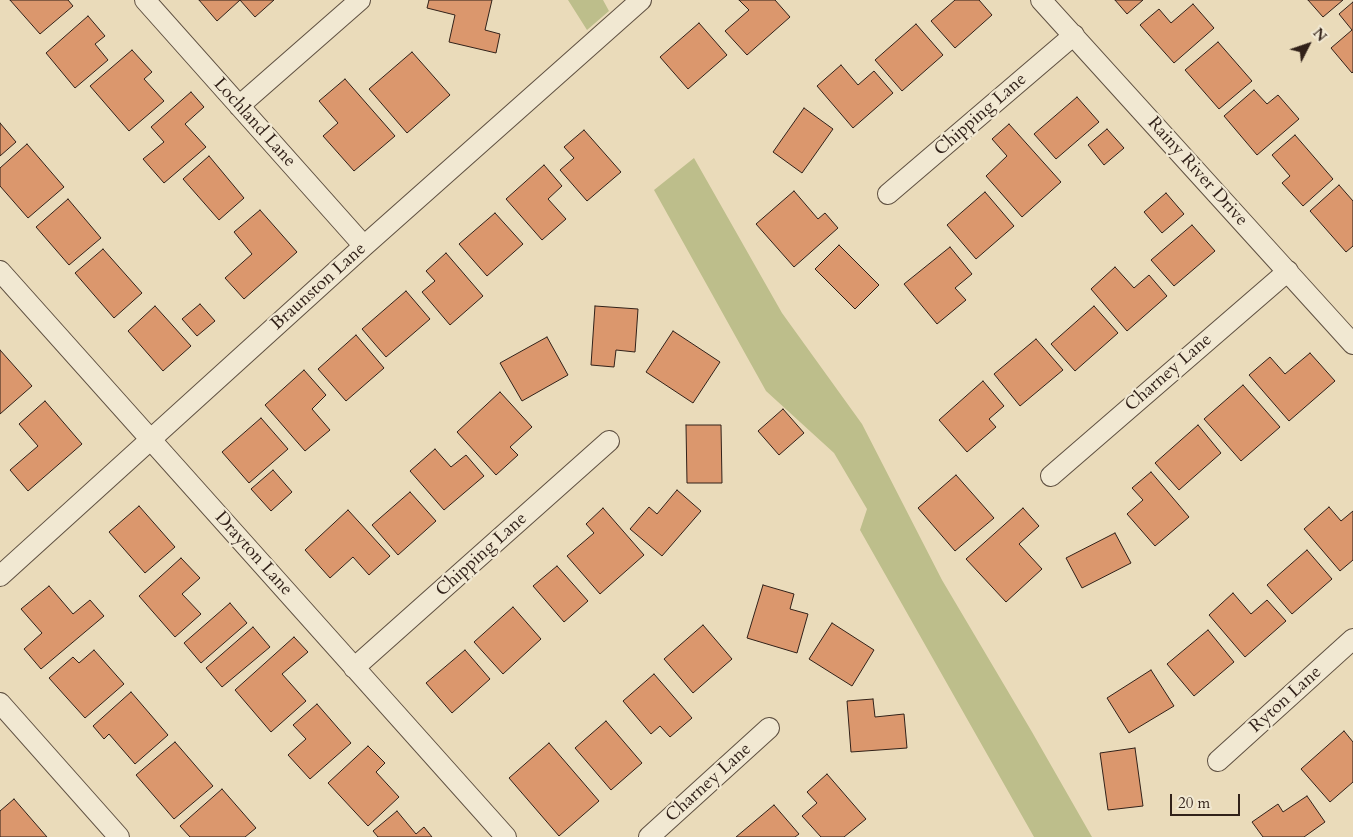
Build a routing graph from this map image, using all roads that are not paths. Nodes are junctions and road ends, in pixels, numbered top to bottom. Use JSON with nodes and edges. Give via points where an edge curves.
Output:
{"nodes":[{"id":1,"x":145,"y":0,"type":"edge"},
{"id":2,"x":360,"y":0,"type":"edge"},
{"id":3,"x":642,"y":0,"type":"edge"},
{"id":4,"x":1041,"y":0,"type":"edge"},
{"id":5,"x":1074,"y":35,"type":"junction"},
{"id":6,"x":239,"y":106,"type":"junction"},
{"id":7,"x":888,"y":194,"type":"dead end"},
{"id":8,"x":364,"y":246,"type":"junction"},
{"id":9,"x":0,"y":271,"type":"edge"},
{"id":10,"x":1288,"y":271,"type":"junction"},
{"id":11,"x":1353,"y":344,"type":"edge"},
{"id":12,"x":151,"y":439,"type":"junction"},
{"id":13,"x":609,"y":441,"type":"dead end"},
{"id":14,"x":1051,"y":476,"type":"dead end"},
{"id":15,"x":0,"y":576,"type":"edge"},
{"id":16,"x":1353,"y":639,"type":"edge"},
{"id":17,"x":354,"y":668,"type":"junction"},
{"id":18,"x":0,"y":703,"type":"edge"},
{"id":19,"x":769,"y":728,"type":"dead end"},
{"id":20,"x":1218,"y":761,"type":"dead end"},
{"id":21,"x":119,"y":837,"type":"edge"},
{"id":22,"x":506,"y":837,"type":"edge"},
{"id":23,"x":650,"y":837,"type":"edge"}],
"edges":[{"from":1,"to":6,"type":"street","name":"Lochland Lane"},
{"from":2,"to":6,"type":"street"},
{"from":3,"to":8,"type":"street","name":"Braunston Lane"},
{"from":4,"to":5,"type":"street","name":"Rainy River Drive"},
{"from":5,"to":7,"type":"street","name":"Chipping Lane"},
{"from":5,"to":10,"type":"street","name":"Rainy River Drive"},
{"from":6,"to":8,"type":"street","name":"Lochland Lane"},
{"from":8,"to":12,"type":"street","name":"Braunston Lane"},
{"from":9,"to":12,"type":"street","name":"Drayton Lane"},
{"from":10,"to":11,"type":"street","name":"Rainy River Drive"},
{"from":10,"to":14,"type":"street","name":"Charney Lane"},
{"from":12,"to":15,"type":"street","name":"Braunston Lane"},
{"from":12,"to":17,"type":"street","name":"Drayton Lane"},
{"from":13,"to":17,"type":"street","name":"Chipping Lane"},
{"from":16,"to":20,"type":"street","name":"Ryton Lane"},
{"from":17,"to":22,"type":"street","name":"Drayton Lane"},
{"from":18,"to":21,"type":"street"},
{"from":19,"to":23,"type":"street","name":"Charney Lane"}]}
